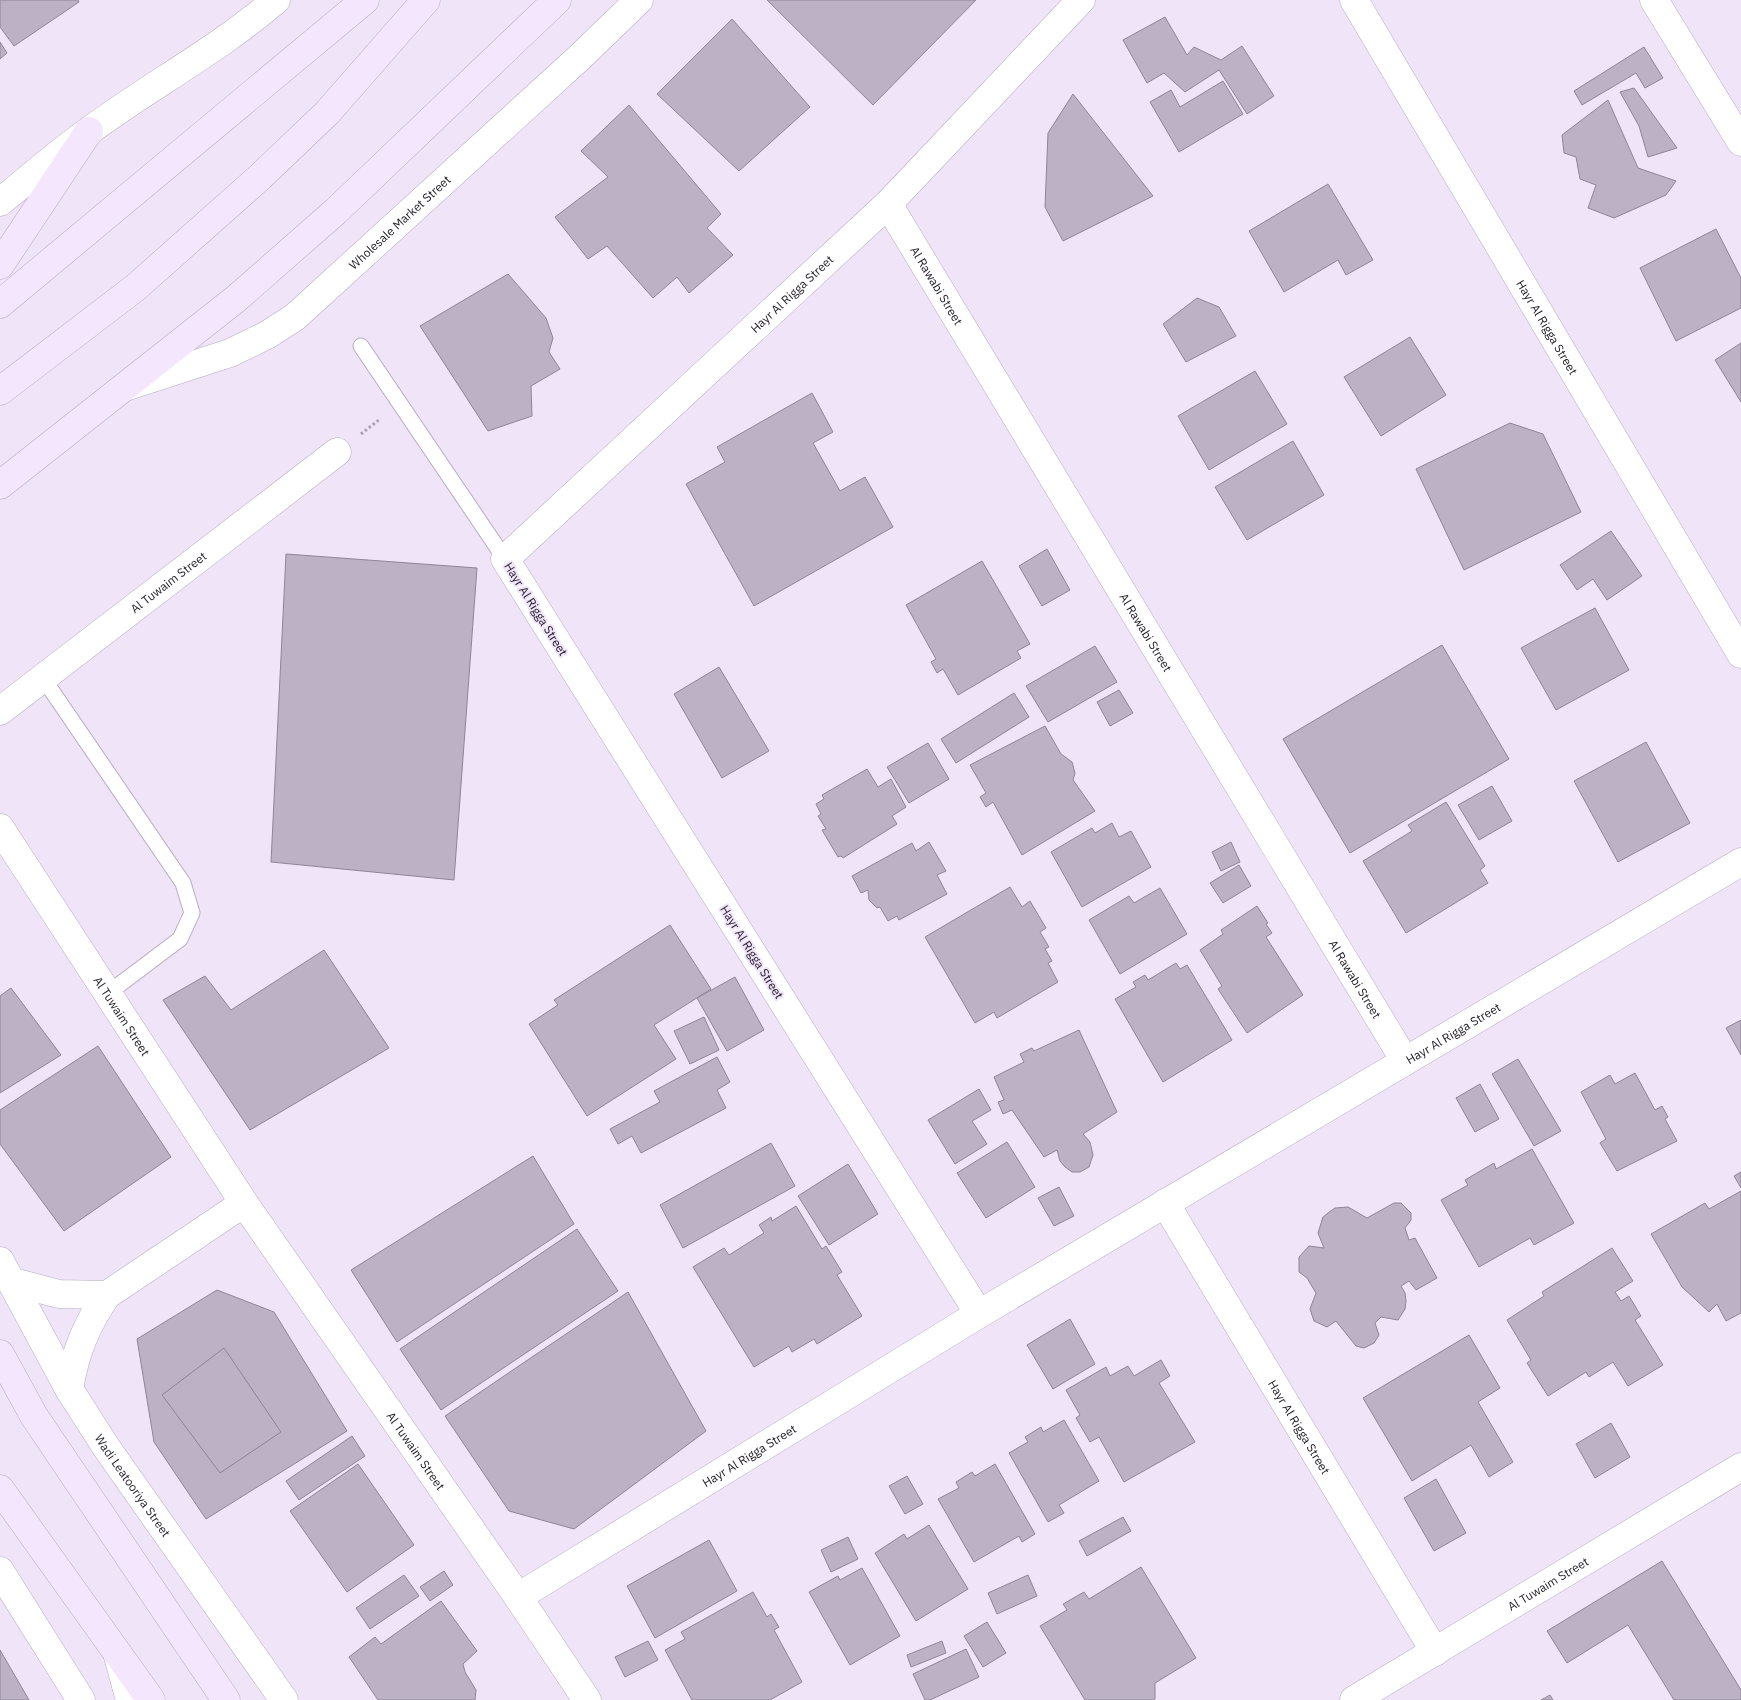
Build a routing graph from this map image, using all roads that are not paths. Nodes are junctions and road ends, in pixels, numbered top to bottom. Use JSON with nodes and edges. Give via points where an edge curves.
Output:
{"nodes":[{"id":1,"x":276,"y":0,"type":"edge"},
{"id":2,"x":365,"y":0,"type":"edge"},
{"id":3,"x":426,"y":0,"type":"edge"},
{"id":4,"x":557,"y":0,"type":"edge"},
{"id":5,"x":639,"y":0,"type":"edge"},
{"id":6,"x":1081,"y":0,"type":"edge"},
{"id":7,"x":1354,"y":0,"type":"edge"},
{"id":8,"x":1654,"y":0,"type":"edge"},
{"id":9,"x":1733,"y":111,"type":"edge"},
{"id":10,"x":89,"y":130,"type":"junction"},
{"id":11,"x":1741,"y":142,"type":"edge"},
{"id":12,"x":0,"y":202,"type":"edge"},
{"id":13,"x":888,"y":204,"type":"junction"},
{"id":14,"x":0,"y":265,"type":"edge"},
{"id":15,"x":0,"y":304,"type":"edge"},
{"id":16,"x":361,"y":346,"type":"dead end"},
{"id":17,"x":124,"y":388,"type":"junction"},
{"id":18,"x":0,"y":392,"type":"edge"},
{"id":19,"x":337,"y":452,"type":"road end"},
{"id":20,"x":0,"y":486,"type":"edge"},
{"id":21,"x":504,"y":559,"type":"junction"},
{"id":22,"x":1741,"y":654,"type":"edge"},
{"id":23,"x":43,"y":678,"type":"junction"},
{"id":24,"x":0,"y":710,"type":"edge"},
{"id":25,"x":0,"y":828,"type":"edge"},
{"id":26,"x":1741,"y":862,"type":"edge"},
{"id":27,"x":107,"y":994,"type":"junction"},
{"id":28,"x":1405,"y":1062,"type":"junction"},
{"id":29,"x":244,"y":1203,"type":"junction"},
{"id":30,"x":1165,"y":1203,"type":"junction"},
{"id":31,"x":6,"y":1272,"type":"edge"},
{"id":32,"x":107,"y":1295,"type":"junction"},
{"id":33,"x":979,"y":1314,"type":"junction"},
{"id":34,"x":0,"y":1354,"type":"edge"},
{"id":35,"x":0,"y":1377,"type":"edge"},
{"id":36,"x":69,"y":1389,"type":"junction"},
{"id":37,"x":34,"y":1416,"type":"junction"},
{"id":38,"x":1741,"y":1467,"type":"edge"},
{"id":39,"x":0,"y":1489,"type":"edge"},
{"id":40,"x":0,"y":1571,"type":"edge"},
{"id":41,"x":518,"y":1596,"type":"junction"},
{"id":42,"x":117,"y":1650,"type":"junction"},
{"id":43,"x":1435,"y":1652,"type":"junction"},
{"id":44,"x":81,"y":1700,"type":"edge"},
{"id":45,"x":130,"y":1700,"type":"edge"},
{"id":46,"x":151,"y":1700,"type":"edge"},
{"id":47,"x":226,"y":1700,"type":"edge"},
{"id":48,"x":284,"y":1700,"type":"edge"},
{"id":49,"x":587,"y":1700,"type":"edge"},
{"id":50,"x":1354,"y":1700,"type":"edge"}],
"edges":[{"from":1,"to":10,"type":"street","via":[[177,73]]},
{"from":2,"to":15,"type":"main road"},
{"from":3,"to":18,"type":"main road","via":[[327,113],[260,177],[135,288]]},
{"from":4,"to":17,"type":"main road","name":"Wholesale Market Street","via":[[336,211],[237,298]]},
{"from":5,"to":17,"type":"street","name":"Wholesale Market Street","via":[[566,71],[295,317],[230,353]]},
{"from":6,"to":13,"type":"street","name":"Hayr Al Rigga Street"},
{"from":7,"to":22,"type":"street","name":"Hayr Al Rigga Street"},
{"from":8,"to":9,"type":"street"},
{"from":9,"to":11,"type":"street"},
{"from":10,"to":12,"type":"street"},
{"from":10,"to":14,"type":"main road"},
{"from":13,"to":21,"type":"street","name":"Hayr Al Rigga Street"},
{"from":13,"to":28,"type":"street","name":"Al Rawabi Street"},
{"from":16,"to":21,"type":"lane"},
{"from":17,"to":20,"type":"main road","name":"Wholesale Market Street"},
{"from":19,"to":23,"type":"street","name":"Al Tuwaim Street"},
{"from":21,"to":33,"type":"street","name":"Hayr Al Rigga Street"},
{"from":23,"to":24,"type":"street","name":"Al Tuwaim Street"},
{"from":23,"to":27,"type":"lane","via":[[183,883],[192,913],[180,939]]},
{"from":25,"to":27,"type":"street","name":"Al Tuwaim Street"},
{"from":26,"to":28,"type":"street","name":"Hayr Al Rigga Street"},
{"from":27,"to":29,"type":"street","name":"Al Tuwaim Street"},
{"from":28,"to":30,"type":"street","name":"Hayr Al Rigga Street"},
{"from":29,"to":32,"type":"street"},
{"from":29,"to":41,"type":"street","name":"Al Tuwaim Street"},
{"from":30,"to":33,"type":"street","name":"Hayr Al Rigga Street"},
{"from":30,"to":43,"type":"street","name":"Hayr Al Rigga Street"},
{"from":31,"to":32,"type":"street","via":[[59,1294]]},
{"from":31,"to":36,"type":"street","name":"Wadi Leatooriya Street"},
{"from":32,"to":36,"type":"street","via":[[81,1339]]},
{"from":33,"to":41,"type":"street","name":"Hayr Al Rigga Street"},
{"from":34,"to":37,"type":"main road"},
{"from":35,"to":37,"type":"main road"},
{"from":36,"to":48,"type":"street","name":"Wadi Leatooriya Street","via":[[106,1447]]},
{"from":37,"to":47,"type":"main road"},
{"from":38,"to":43,"type":"street","name":"Al Tuwaim Street"},
{"from":39,"to":42,"type":"main road"},
{"from":40,"to":44,"type":"street"},
{"from":41,"to":49,"type":"street","name":"Al Tuwaim Street"},
{"from":42,"to":45,"type":"street"},
{"from":42,"to":46,"type":"main road"},
{"from":43,"to":50,"type":"street","name":"Al Tuwaim Street"}]}
